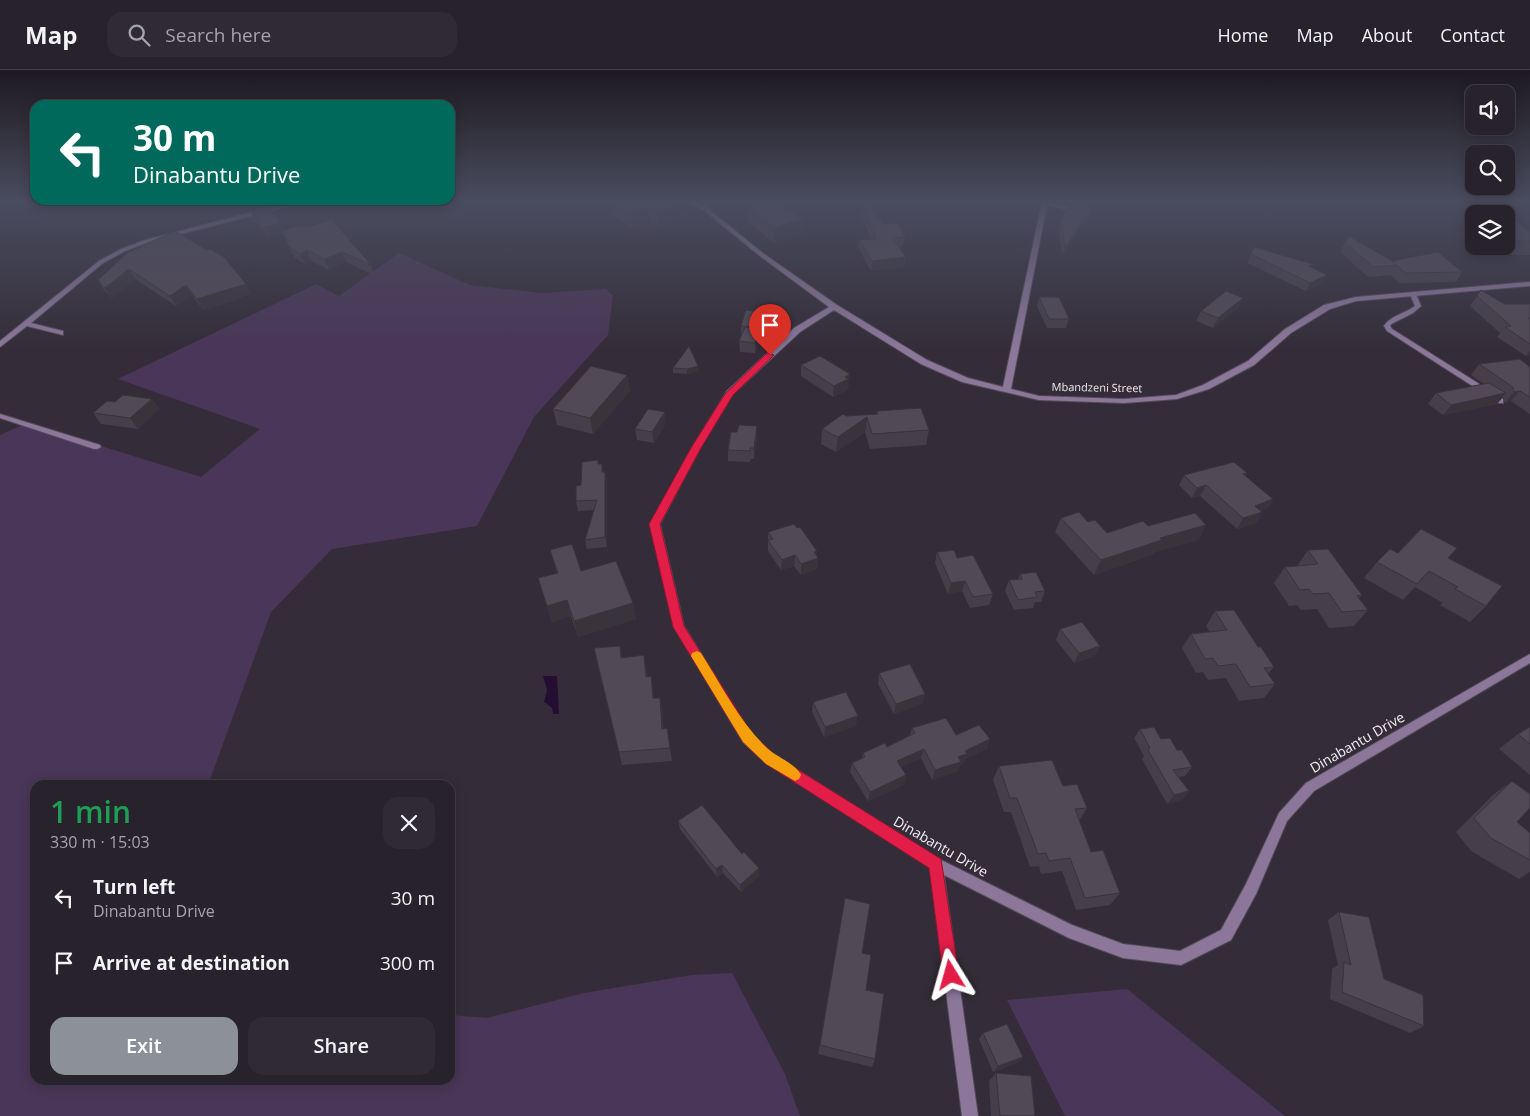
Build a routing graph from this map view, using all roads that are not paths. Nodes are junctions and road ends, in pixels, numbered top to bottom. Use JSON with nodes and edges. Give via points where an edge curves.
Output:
{"nodes":[{"id":1,"x":121,"y":251,"type":"edge"},
{"id":2,"x":757,"y":251,"type":"edge"},
{"id":3,"x":1035,"y":251,"type":"edge"},
{"id":4,"x":1530,"y":284,"type":"edge"},
{"id":5,"x":1413,"y":294,"type":"junction"},
{"id":6,"x":834,"y":306,"type":"junction"},
{"id":7,"x":26,"y":324,"type":"junction"},
{"id":8,"x":60,"y":333,"type":"dead end"},
{"id":9,"x":0,"y":345,"type":"edge"},
{"id":10,"x":1007,"y":389,"type":"junction"},
{"id":11,"x":1501,"y":401,"type":"edge"},
{"id":12,"x":0,"y":416,"type":"edge"},
{"id":13,"x":97,"y":447,"type":"dead end"},
{"id":14,"x":1530,"y":658,"type":"edge"},
{"id":15,"x":936,"y":864,"type":"junction"},
{"id":16,"x":970,"y":1116,"type":"edge"}],
"edges":[{"from":1,"to":7,"type":"street","via":[[101,262]]},
{"from":2,"to":6,"type":"street","name":"Mbandzeni Street"},
{"from":3,"to":10,"type":"street"},
{"from":4,"to":5,"type":"street","name":"Mbandzeni Street"},
{"from":5,"to":10,"type":"street","name":"Mbandzeni Street","via":[[1356,299],[1327,307],[1288,331],[1251,363],[1206,388],[1177,397],[1124,401],[1039,398]]},
{"from":5,"to":11,"type":"lane","via":[[1418,306],[1389,322],[1389,330]]},
{"from":6,"to":10,"type":"street","name":"Mbandzeni Street","via":[[924,362],[965,380]]},
{"from":6,"to":15,"type":"street","name":"Dinabantu Drive","via":[[797,330],[730,394],[693,453],[655,524],[679,627],[747,738],[771,760]]},
{"from":7,"to":8,"type":"street"},
{"from":7,"to":9,"type":"street"},
{"from":12,"to":13,"type":"lane"},
{"from":14,"to":15,"type":"street","name":"Dinabantu Drive","via":[[1310,787],[1283,817],[1226,935],[1181,958],[1123,951],[1068,931]]},
{"from":15,"to":16,"type":"street"}]}
